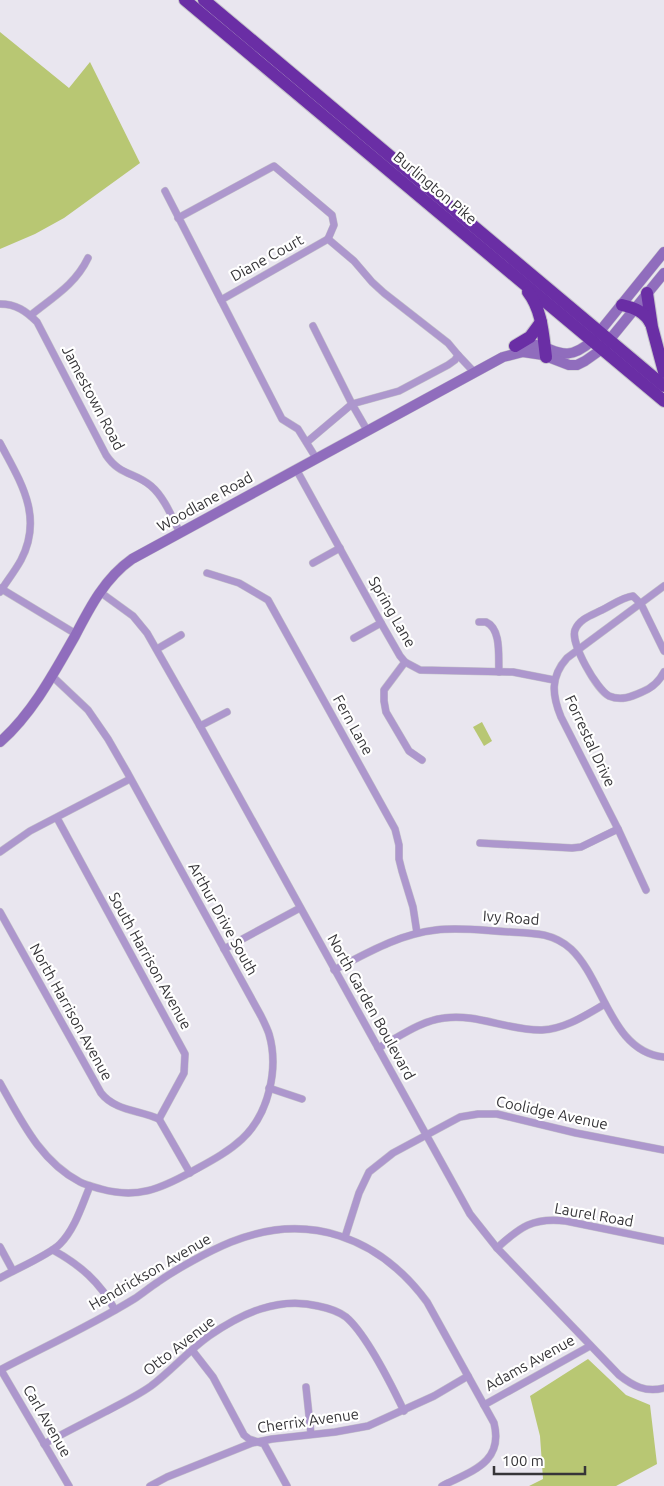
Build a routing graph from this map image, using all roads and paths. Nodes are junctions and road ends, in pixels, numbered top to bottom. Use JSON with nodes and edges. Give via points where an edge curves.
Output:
{"nodes":[{"id":1,"x":185,"y":0,"type":"edge"},
{"id":2,"x":204,"y":0,"type":"edge"},
{"id":3,"x":165,"y":190,"type":"dead end"},
{"id":4,"x":178,"y":218,"type":"junction"},
{"id":5,"x":328,"y":240,"type":"junction"},
{"id":6,"x":664,"y":252,"type":"edge"},
{"id":7,"x":88,"y":258,"type":"dead end"},
{"id":8,"x":664,"y":273,"type":"edge"},
{"id":9,"x":517,"y":278,"type":"junction"},
{"id":10,"x":647,"y":293,"type":"junction"},
{"id":11,"x":220,"y":300,"type":"junction"},
{"id":12,"x":0,"y":304,"type":"edge"},
{"id":13,"x":628,"y":306,"type":"junction"},
{"id":14,"x":31,"y":315,"type":"junction"},
{"id":15,"x":541,"y":322,"type":"junction"},
{"id":16,"x":313,"y":326,"type":"dead end"},
{"id":17,"x":652,"y":327,"type":"junction"},
{"id":18,"x":601,"y":341,"type":"junction"},
{"id":19,"x":515,"y":346,"type":"junction"},
{"id":20,"x":546,"y":352,"type":"junction"},
{"id":21,"x":458,"y":355,"type":"junction"},
{"id":22,"x":492,"y":362,"type":"junction"},
{"id":23,"x":474,"y":372,"type":"junction"},
{"id":24,"x":664,"y":372,"type":"edge"},
{"id":25,"x":664,"y":386,"type":"edge"},
{"id":26,"x":664,"y":401,"type":"edge"},
{"id":27,"x":352,"y":404,"type":"junction"},
{"id":28,"x":368,"y":430,"type":"junction"},
{"id":29,"x":307,"y":442,"type":"junction"},
{"id":30,"x":0,"y":443,"type":"edge"},
{"id":31,"x":316,"y":458,"type":"junction"},
{"id":32,"x":296,"y":469,"type":"junction"},
{"id":33,"x":180,"y":532,"type":"junction"},
{"id":34,"x":340,"y":548,"type":"junction"},
{"id":35,"x":313,"y":563,"type":"dead end"},
{"id":36,"x":207,"y":573,"type":"dead end"},
{"id":37,"x":664,"y":586,"type":"edge"},
{"id":38,"x":1,"y":590,"type":"edge"},
{"id":39,"x":100,"y":592,"type":"junction"},
{"id":40,"x":641,"y":604,"type":"junction"},
{"id":41,"x":479,"y":622,"type":"dead end"},
{"id":42,"x":381,"y":623,"type":"junction"},
{"id":43,"x":76,"y":634,"type":"junction"},
{"id":44,"x":181,"y":635,"type":"dead end"},
{"id":45,"x":354,"y":638,"type":"dead end"},
{"id":46,"x":156,"y":649,"type":"junction"},
{"id":47,"x":578,"y":650,"type":"junction"},
{"id":48,"x":664,"y":652,"type":"edge"},
{"id":49,"x":406,"y":662,"type":"junction"},
{"id":50,"x":499,"y":672,"type":"junction"},
{"id":51,"x":664,"y":672,"type":"edge"},
{"id":52,"x":52,"y":675,"type":"junction"},
{"id":53,"x":554,"y":680,"type":"junction"},
{"id":54,"x":227,"y":712,"type":"dead end"},
{"id":55,"x":200,"y":726,"type":"junction"},
{"id":56,"x":0,"y":742,"type":"edge"},
{"id":57,"x":422,"y":760,"type":"dead end"},
{"id":58,"x":130,"y":779,"type":"junction"},
{"id":59,"x":57,"y":818,"type":"junction"},
{"id":60,"x":618,"y":829,"type":"junction"},
{"id":61,"x":480,"y":843,"type":"dead end"},
{"id":62,"x":0,"y":852,"type":"edge"},
{"id":63,"x":646,"y":890,"type":"dead end"},
{"id":64,"x":300,"y":908,"type":"junction"},
{"id":65,"x":0,"y":912,"type":"edge"},
{"id":66,"x":417,"y":933,"type":"junction"},
{"id":67,"x":224,"y":949,"type":"junction"},
{"id":68,"x":334,"y":970,"type":"junction"},
{"id":69,"x":605,"y":1004,"type":"junction"},
{"id":70,"x":378,"y":1048,"type":"junction"},
{"id":71,"x":664,"y":1057,"type":"edge"},
{"id":72,"x":0,"y":1083,"type":"edge"},
{"id":73,"x":269,"y":1088,"type":"junction"},
{"id":74,"x":302,"y":1099,"type":"dead end"},
{"id":75,"x":159,"y":1120,"type":"junction"},
{"id":76,"x":425,"y":1134,"type":"junction"},
{"id":77,"x":664,"y":1150,"type":"edge"},
{"id":78,"x":190,"y":1172,"type":"junction"},
{"id":79,"x":90,"y":1186,"type":"junction"},
{"id":80,"x":345,"y":1237,"type":"junction"},
{"id":81,"x":664,"y":1241,"type":"edge"},
{"id":82,"x":0,"y":1247,"type":"edge"},
{"id":83,"x":497,"y":1248,"type":"junction"},
{"id":84,"x":53,"y":1250,"type":"junction"},
{"id":85,"x":13,"y":1271,"type":"junction"},
{"id":86,"x":0,"y":1278,"type":"edge"},
{"id":87,"x":114,"y":1310,"type":"junction"},
{"id":88,"x":590,"y":1346,"type":"junction"},
{"id":89,"x":192,"y":1350,"type":"junction"},
{"id":90,"x":0,"y":1370,"type":"edge"},
{"id":91,"x":468,"y":1376,"type":"junction"},
{"id":92,"x":306,"y":1387,"type":"dead end"},
{"id":93,"x":664,"y":1388,"type":"edge"},
{"id":94,"x":484,"y":1404,"type":"junction"},
{"id":95,"x":404,"y":1411,"type":"junction"},
{"id":96,"x":310,"y":1434,"type":"junction"},
{"id":97,"x":258,"y":1442,"type":"junction"},
{"id":98,"x":44,"y":1444,"type":"junction"},
{"id":99,"x":69,"y":1486,"type":"edge"},
{"id":100,"x":150,"y":1486,"type":"edge"},
{"id":101,"x":287,"y":1486,"type":"edge"},
{"id":102,"x":442,"y":1486,"type":"edge"}],
"edges":[{"from":1,"to":9,"type":"highway","name":"Burlington Pike"},
{"from":2,"to":18,"type":"highway","name":"Burlington Pike"},
{"from":3,"to":4,"type":"street"},
{"from":4,"to":5,"type":"street","via":[[274,166],[332,216],[334,225]]},
{"from":4,"to":11,"type":"street"},
{"from":5,"to":11,"type":"street","name":"Diane Court"},
{"from":5,"to":21,"type":"street","via":[[354,261],[384,293]]},
{"from":6,"to":13,"type":"street"},
{"from":7,"to":14,"type":"street","via":[[73,282]]},
{"from":8,"to":10,"type":"street"},
{"from":9,"to":15,"type":"highway","via":[[536,306]]},
{"from":9,"to":18,"type":"highway","name":"Burlington Pike"},
{"from":10,"to":13,"type":"street"},
{"from":10,"to":17,"type":"highway"},
{"from":11,"to":29,"type":"street","via":[[282,419],[298,429]]},
{"from":12,"to":14,"type":"street","via":[[17,306]]},
{"from":13,"to":17,"type":"highway","via":[[647,317]]},
{"from":13,"to":18,"type":"street"},
{"from":14,"to":33,"type":"street","name":"Jamestown Road","via":[[42,329],[110,462],[155,489]]},
{"from":15,"to":19,"type":"highway","via":[[530,337]]},
{"from":15,"to":20,"type":"highway"},
{"from":16,"to":27,"type":"street"},
{"from":17,"to":24,"type":"highway"},
{"from":18,"to":20,"type":"street","name":"Woodlane Road","via":[[567,354]]},
{"from":18,"to":25,"type":"highway","name":"Burlington Pike"},
{"from":18,"to":26,"type":"highway","name":"Burlington Pike"},
{"from":19,"to":20,"type":"street","name":"Woodlane Road","via":[[531,343]]},
{"from":19,"to":22,"type":"street","name":"Woodlane Road"},
{"from":20,"to":22,"type":"street","name":"Woodlane Road","via":[[523,352]]},
{"from":21,"to":23,"type":"street"},
{"from":21,"to":27,"type":"street","via":[[448,365],[399,391]]},
{"from":22,"to":23,"type":"street","name":"Woodlane Road"},
{"from":23,"to":28,"type":"street","name":"Woodlane Road"},
{"from":27,"to":28,"type":"street"},
{"from":27,"to":29,"type":"street"},
{"from":28,"to":31,"type":"street","name":"Woodlane Road"},
{"from":29,"to":31,"type":"street"},
{"from":30,"to":38,"type":"street","via":[[26,497],[31,523],[22,558]]},
{"from":31,"to":32,"type":"street","name":"Woodlane Road"},
{"from":32,"to":33,"type":"street","name":"Woodlane Road"},
{"from":32,"to":34,"type":"street","name":"Spring Lane"},
{"from":33,"to":39,"type":"street","name":"Woodlane Road","via":[[122,566]]},
{"from":34,"to":35,"type":"street"},
{"from":34,"to":42,"type":"street","name":"Spring Lane"},
{"from":36,"to":66,"type":"street","name":"Fern Lane","via":[[239,583],[268,600],[395,829]]},
{"from":37,"to":40,"type":"street","name":"Forrestal Drive"},
{"from":38,"to":43,"type":"street"},
{"from":39,"to":43,"type":"street","name":"Woodlane Road"},
{"from":39,"to":46,"type":"street","name":"North Garden Boulevard","via":[[133,616]]},
{"from":40,"to":47,"type":"street","name":"Forrestal Drive"},
{"from":40,"to":47,"type":"street","via":[[630,596],[580,622],[574,635]]},
{"from":40,"to":48,"type":"street"},
{"from":41,"to":50,"type":"street","via":[[490,624],[496,634]]},
{"from":42,"to":45,"type":"street"},
{"from":42,"to":49,"type":"street","name":"Spring Lane"},
{"from":43,"to":52,"type":"street","name":"Woodlane Road"},
{"from":44,"to":46,"type":"street"},
{"from":46,"to":55,"type":"street","name":"North Garden Boulevard"},
{"from":47,"to":51,"type":"street","via":[[601,689],[616,698],[628,698],[646,690],[657,683]]},
{"from":47,"to":53,"type":"street","name":"Forrestal Drive","via":[[562,664]]},
{"from":49,"to":50,"type":"street","name":"Spring Lane","via":[[420,670]]},
{"from":49,"to":57,"type":"street","via":[[384,690],[384,701],[386,712],[409,751]]},
{"from":50,"to":53,"type":"street","name":"Spring Lane"},
{"from":52,"to":56,"type":"street","name":"Woodlane Road","via":[[27,712]]},
{"from":52,"to":58,"type":"street","name":"Arthur Drive South","via":[[88,710]]},
{"from":53,"to":60,"type":"street","name":"Forrestal Drive","via":[[554,696],[561,717]]},
{"from":54,"to":55,"type":"street"},
{"from":55,"to":64,"type":"street","name":"North Garden Boulevard"},
{"from":58,"to":59,"type":"street"},
{"from":58,"to":67,"type":"street","name":"Arthur Drive South"},
{"from":59,"to":62,"type":"street","via":[[23,835]]},
{"from":59,"to":75,"type":"street","name":"South Harrison Avenue","via":[[185,1054],[184,1073]]},
{"from":60,"to":61,"type":"street","via":[[581,847],[572,848]]},
{"from":60,"to":63,"type":"street","name":"Forrestal Drive"},
{"from":64,"to":67,"type":"street"},
{"from":64,"to":68,"type":"street","name":"North Garden Boulevard"},
{"from":65,"to":75,"type":"street","name":"North Harrison Avenue","via":[[105,1099]]},
{"from":66,"to":68,"type":"street","name":"Ivy Road","via":[[385,944]]},
{"from":66,"to":69,"type":"street","name":"Ivy Road","via":[[466,929],[548,935],[572,950],[586,968]]},
{"from":67,"to":73,"type":"street","name":"Arthur Drive South","via":[[268,1032],[272,1066]]},
{"from":68,"to":70,"type":"street","name":"North Garden Boulevard"},
{"from":69,"to":70,"type":"street","via":[[570,1023],[542,1030],[467,1018],[444,1018],[426,1022]]},
{"from":69,"to":71,"type":"street","name":"Ivy Road","via":[[628,1039],[654,1055]]},
{"from":70,"to":76,"type":"street","name":"North Garden Boulevard"},
{"from":72,"to":79,"type":"street","name":"Arthur Drive South","via":[[45,1154],[71,1177]]},
{"from":73,"to":74,"type":"street"},
{"from":73,"to":78,"type":"street","name":"Arthur Drive South","via":[[258,1119],[244,1138],[218,1158]]},
{"from":75,"to":78,"type":"street"},
{"from":76,"to":77,"type":"street","name":"Coolidge Avenue","via":[[460,1117],[487,1113]]},
{"from":76,"to":80,"type":"street","name":"Coolidge Avenue","via":[[386,1157],[369,1172]]},
{"from":76,"to":83,"type":"street","name":"North Garden Boulevard","via":[[464,1205]]},
{"from":78,"to":79,"type":"street","name":"Arthur Drive South","via":[[165,1186],[143,1192],[121,1193]]},
{"from":79,"to":84,"type":"street","via":[[69,1233]]},
{"from":80,"to":87,"type":"street","name":"Hendrickson Avenue","via":[[300,1229],[252,1234],[177,1270]]},
{"from":80,"to":91,"type":"street","name":"Hendrickson Avenue","via":[[387,1260],[416,1287]]},
{"from":81,"to":83,"type":"street","name":"Laurel Road","via":[[551,1220],[523,1226]]},
{"from":82,"to":85,"type":"street"},
{"from":83,"to":88,"type":"street","name":"North Garden Boulevard"},
{"from":84,"to":85,"type":"street"},
{"from":84,"to":87,"type":"street","via":[[95,1280]]},
{"from":85,"to":86,"type":"street"},
{"from":87,"to":90,"type":"street","name":"Hendrickson Avenue"},
{"from":88,"to":93,"type":"street","name":"North Garden Boulevard","via":[[634,1385],[649,1390]]},
{"from":88,"to":94,"type":"street","name":"Adams Avenue"},
{"from":89,"to":95,"type":"street","name":"Otto Avenue","via":[[216,1332],[266,1306],[295,1302],[329,1308],[352,1323],[390,1382]]},
{"from":89,"to":97,"type":"street","via":[[213,1377],[244,1435]]},
{"from":89,"to":98,"type":"street","name":"Otto Avenue","via":[[145,1390]]},
{"from":90,"to":98,"type":"street","name":"Carl Avenue"},
{"from":91,"to":94,"type":"street","name":"Hendrickson Avenue"},
{"from":91,"to":95,"type":"street","name":"Cherrix Avenue"},
{"from":92,"to":96,"type":"street"},
{"from":94,"to":102,"type":"street","name":"Hendrickson Avenue","via":[[498,1436],[491,1457],[483,1465]]},
{"from":95,"to":96,"type":"street","name":"Cherrix Avenue","via":[[368,1426]]},
{"from":96,"to":97,"type":"street","name":"Cherrix Avenue"},
{"from":97,"to":100,"type":"street","name":"Cherrix Avenue"},
{"from":97,"to":101,"type":"street","via":[[266,1448]]},
{"from":98,"to":99,"type":"street","name":"Carl Avenue"}]}
